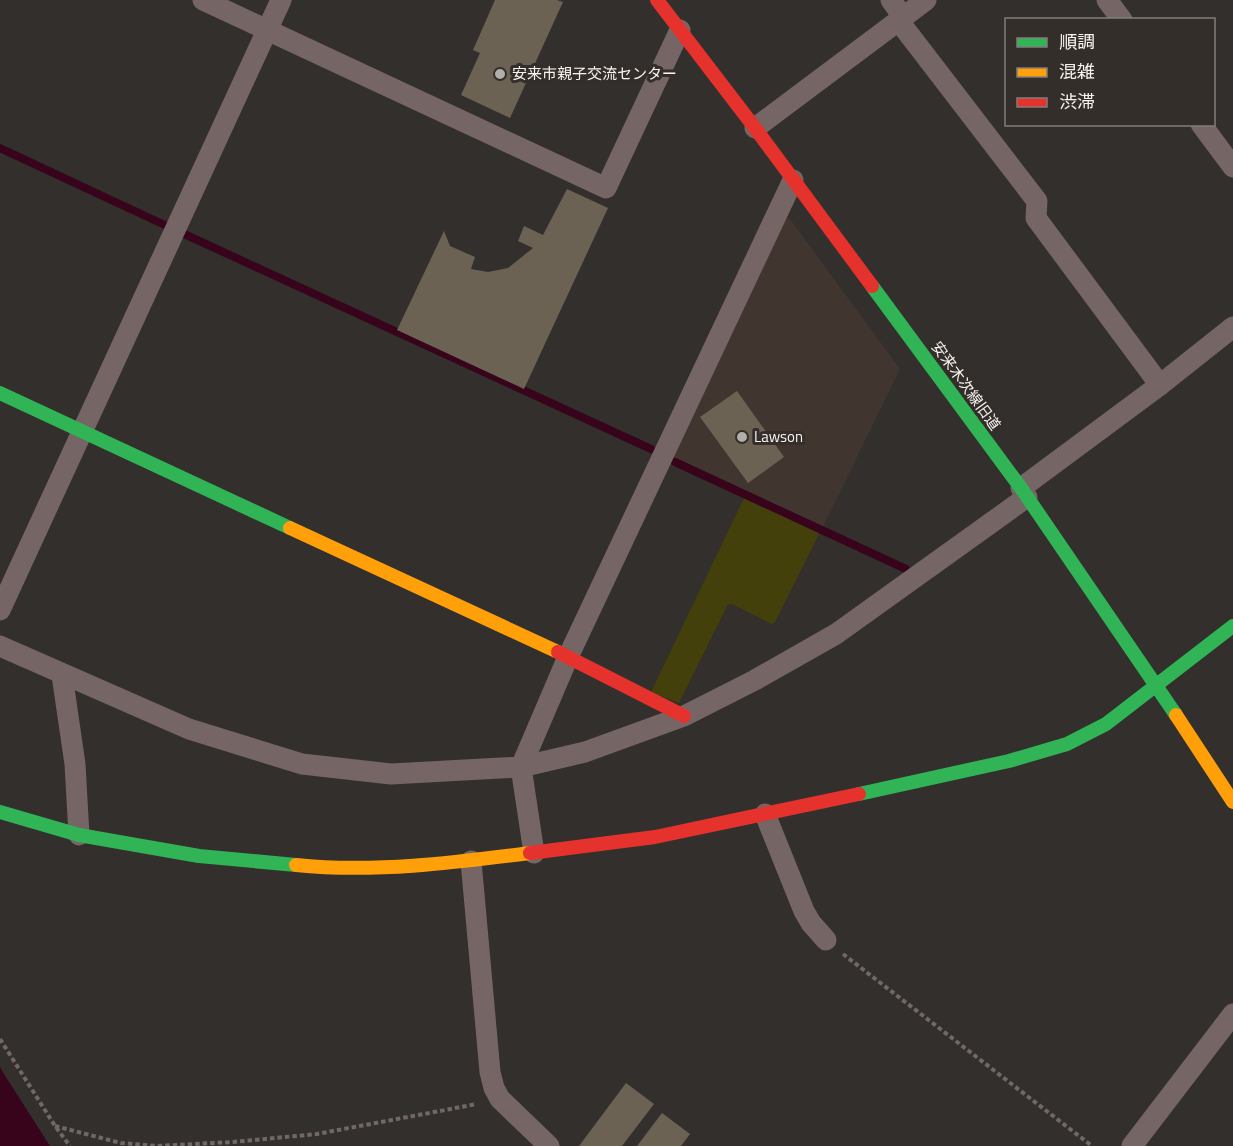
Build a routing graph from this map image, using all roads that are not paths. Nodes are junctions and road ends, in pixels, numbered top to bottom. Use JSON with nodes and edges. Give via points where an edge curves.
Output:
{"nodes":[{"id":1,"x":203,"y":0,"type":"edge"},
{"id":2,"x":281,"y":0,"type":"edge"},
{"id":3,"x":657,"y":0,"type":"edge"},
{"id":4,"x":926,"y":0,"type":"edge"},
{"id":5,"x":1107,"y":0,"type":"edge"},
{"id":6,"x":897,"y":12,"type":"edge"},
{"id":7,"x":1120,"y":18,"type":"edge"},
{"id":8,"x":267,"y":29,"type":"junction"},
{"id":9,"x":680,"y":30,"type":"junction"},
{"id":10,"x":1202,"y":126,"type":"edge"},
{"id":11,"x":755,"y":128,"type":"junction"},
{"id":12,"x":1233,"y":167,"type":"edge"},
{"id":13,"x":793,"y":180,"type":"junction"},
{"id":14,"x":1233,"y":327,"type":"edge"},
{"id":15,"x":1160,"y":385,"type":"junction"},
{"id":16,"x":0,"y":393,"type":"edge"},
{"id":17,"x":82,"y":431,"type":"junction"},
{"id":18,"x":1024,"y":492,"type":"junction"},
{"id":19,"x":0,"y":610,"type":"edge"},
{"id":20,"x":1233,"y":626,"type":"edge"},
{"id":21,"x":0,"y":646,"type":"edge"},
{"id":22,"x":568,"y":657,"type":"junction"},
{"id":23,"x":62,"y":675,"type":"junction"},
{"id":24,"x":1157,"y":685,"type":"junction"},
{"id":25,"x":684,"y":716,"type":"junction"},
{"id":26,"x":521,"y":767,"type":"junction"},
{"id":27,"x":1231,"y":794,"type":"edge"},
{"id":28,"x":0,"y":812,"type":"edge"},
{"id":29,"x":765,"y":814,"type":"junction"},
{"id":30,"x":79,"y":835,"type":"junction"},
{"id":31,"x":534,"y":853,"type":"junction"},
{"id":32,"x":471,"y":861,"type":"junction"},
{"id":33,"x":826,"y":940,"type":"road end"},
{"id":34,"x":1233,"y":1014,"type":"edge"},
{"id":35,"x":549,"y":1146,"type":"edge"},
{"id":36,"x":1132,"y":1146,"type":"edge"}],
"edges":[{"from":1,"to":8,"type":"street"},
{"from":2,"to":8,"type":"street"},
{"from":3,"to":9,"type":"street","name":"安来木次線旧道"},
{"from":4,"to":6,"type":"street"},
{"from":5,"to":7,"type":"street"},
{"from":6,"to":11,"type":"street"},
{"from":6,"to":15,"type":"street","via":[[1037,201],[1036,218]]},
{"from":8,"to":9,"type":"street","via":[[606,188]]},
{"from":8,"to":17,"type":"street"},
{"from":9,"to":11,"type":"street","name":"安来木次線旧道"},
{"from":10,"to":12,"type":"street"},
{"from":11,"to":13,"type":"street","name":"安来木次線旧道"},
{"from":13,"to":18,"type":"street","name":"安来木次線旧道"},
{"from":13,"to":22,"type":"street"},
{"from":14,"to":15,"type":"street"},
{"from":15,"to":18,"type":"street"},
{"from":16,"to":17,"type":"street"},
{"from":17,"to":19,"type":"street"},
{"from":17,"to":22,"type":"street"},
{"from":18,"to":24,"type":"street","name":"安来木次線旧道"},
{"from":18,"to":25,"type":"street","via":[[836,634]]},
{"from":20,"to":24,"type":"street"},
{"from":21,"to":23,"type":"street"},
{"from":22,"to":25,"type":"street"},
{"from":22,"to":26,"type":"street"},
{"from":23,"to":26,"type":"street","via":[[189,729],[302,764],[391,774]]},
{"from":23,"to":30,"type":"street","via":[[75,764]]},
{"from":24,"to":27,"type":"street","name":"安来木次線旧道"},
{"from":24,"to":29,"type":"street","via":[[1106,724],[1067,744],[977,768]]},
{"from":25,"to":26,"type":"street","via":[[585,752]]},
{"from":26,"to":31,"type":"street"},
{"from":28,"to":30,"type":"street"},
{"from":29,"to":31,"type":"street","via":[[655,837]]},
{"from":29,"to":33,"type":"street","via":[[804,911]]},
{"from":30,"to":32,"type":"street","via":[[199,856],[336,869]]},
{"from":31,"to":32,"type":"street"},
{"from":32,"to":35,"type":"street","via":[[494,1088],[500,1099]]},
{"from":34,"to":36,"type":"street"}]}
